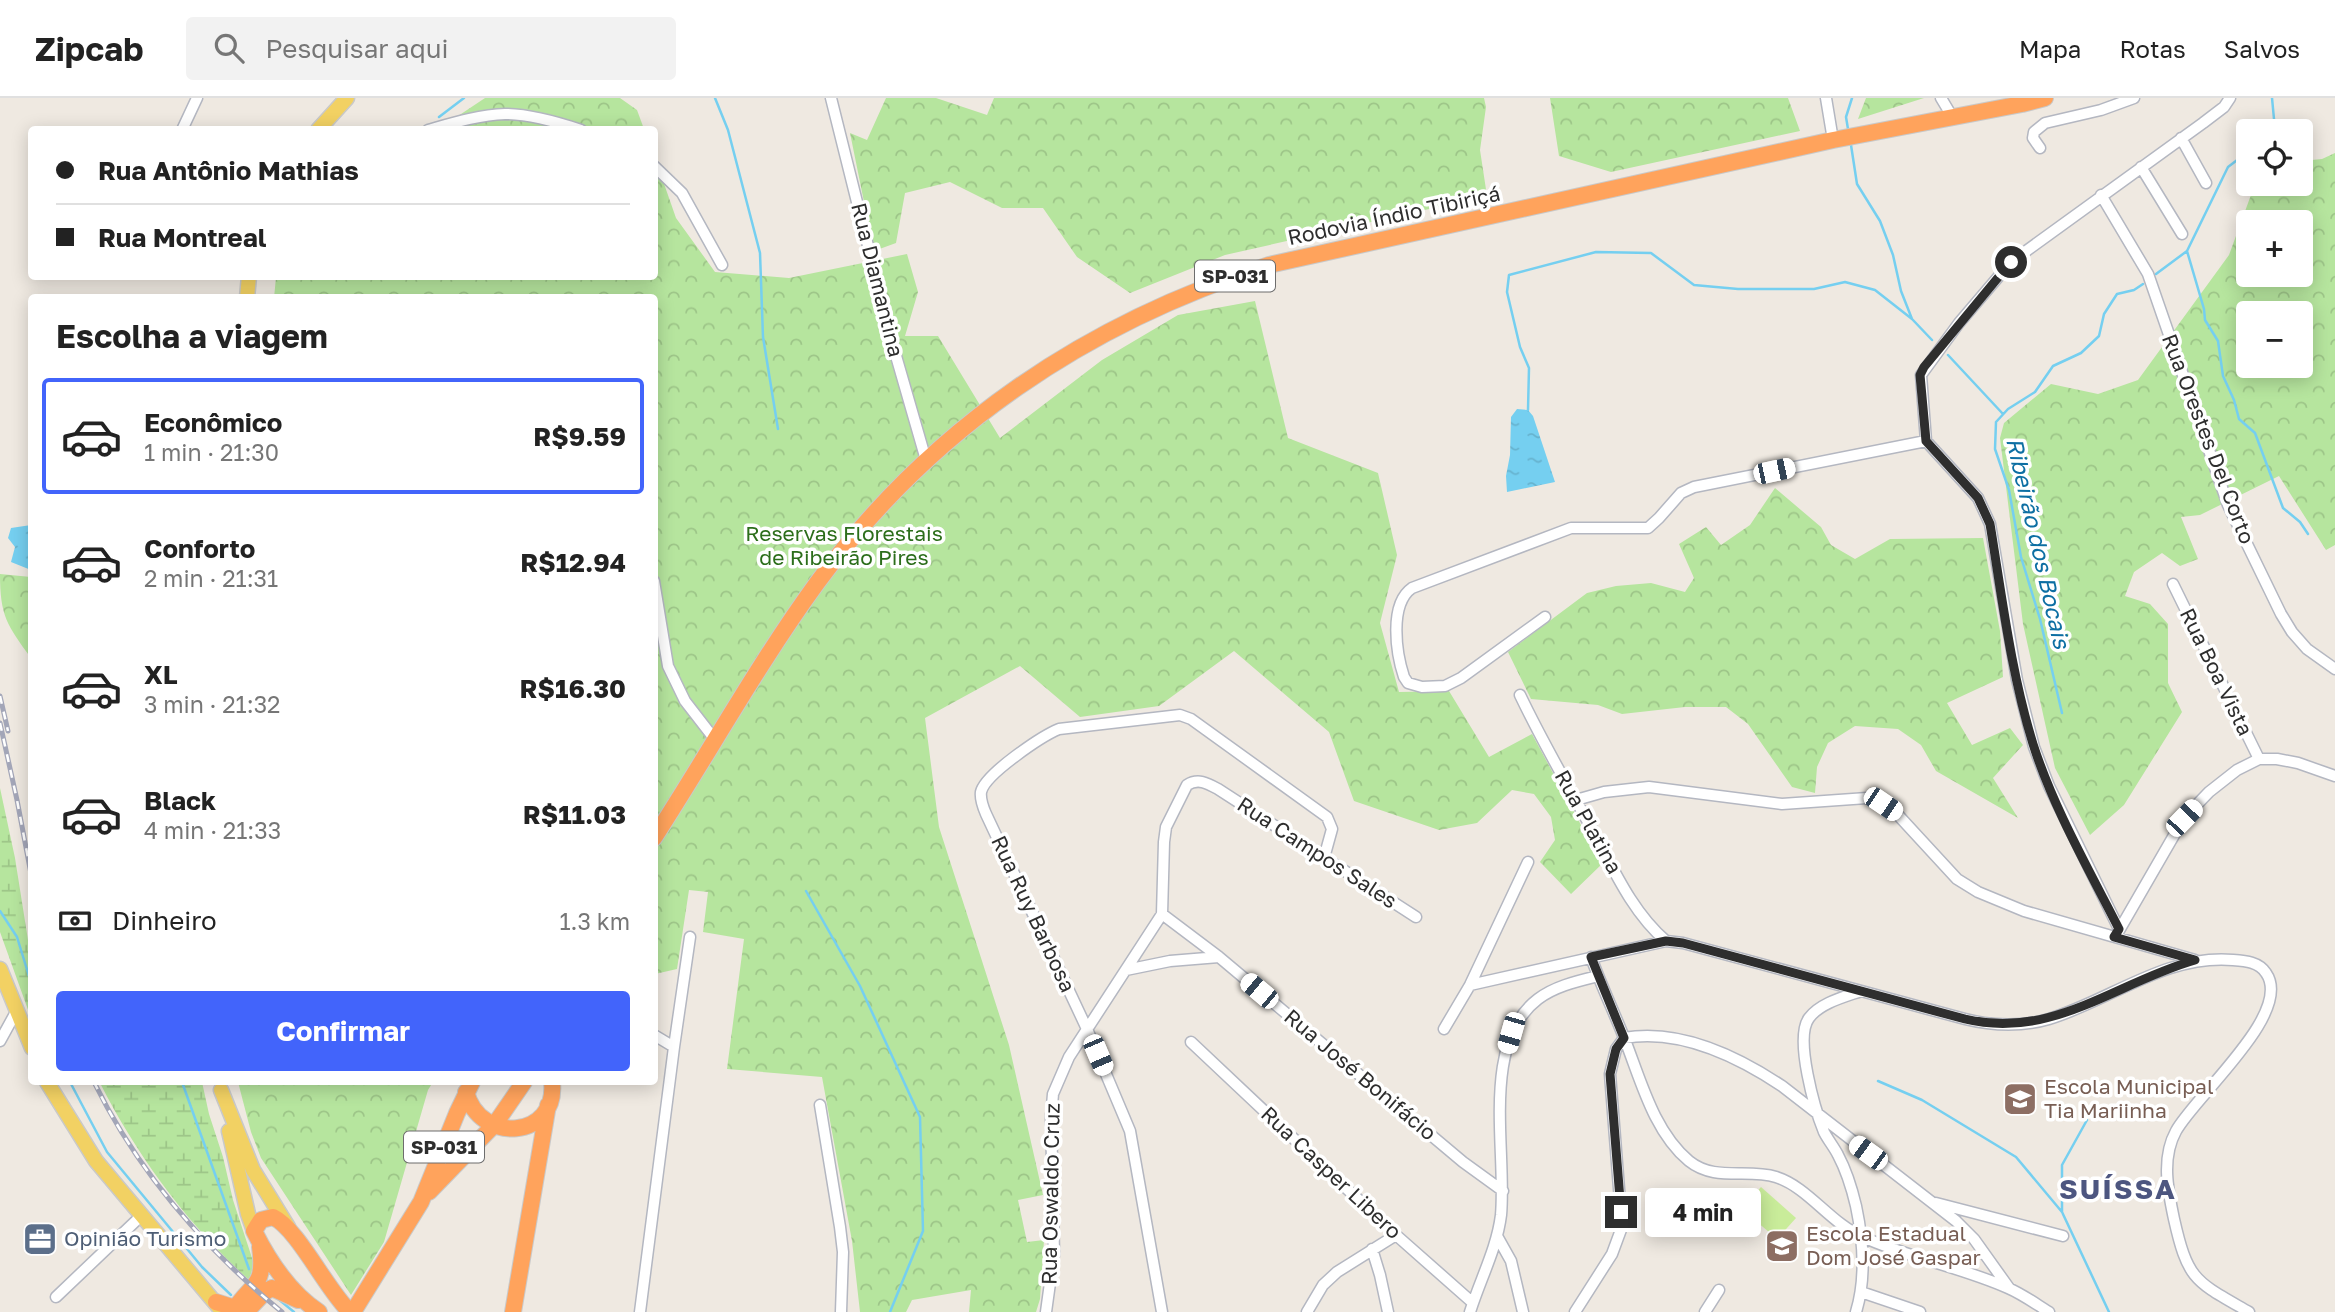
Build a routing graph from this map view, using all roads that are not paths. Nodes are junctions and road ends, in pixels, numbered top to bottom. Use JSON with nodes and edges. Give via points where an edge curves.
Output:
{"nodes":[{"id":1,"x":197,"y":98,"type":"edge"},
{"id":2,"x":347,"y":98,"type":"edge"},
{"id":3,"x":831,"y":98,"type":"edge"},
{"id":4,"x":1826,"y":98,"type":"edge"},
{"id":5,"x":1941,"y":98,"type":"edge"},
{"id":6,"x":2045,"y":98,"type":"edge"},
{"id":7,"x":2134,"y":98,"type":"edge"},
{"id":8,"x":2230,"y":98,"type":"edge"},
{"id":9,"x":1953,"y":118,"type":"junction"},
{"id":10,"x":184,"y":126,"type":"edge"},
{"id":11,"x":322,"y":126,"type":"edge"},
{"id":12,"x":444,"y":126,"type":"edge"},
{"id":13,"x":567,"y":126,"type":"edge"},
{"id":14,"x":2181,"y":138,"type":"junction"},
{"id":15,"x":1833,"y":140,"type":"junction"},
{"id":16,"x":2040,"y":148,"type":"dead end"},
{"id":17,"x":2141,"y":167,"type":"junction"},
{"id":18,"x":658,"y":170,"type":"edge"},
{"id":19,"x":2206,"y":183,"type":"dead end"},
{"id":20,"x":2101,"y":195,"type":"junction"},
{"id":21,"x":2182,"y":234,"type":"dead end"},
{"id":22,"x":722,"y":265,"type":"dead end"},
{"id":23,"x":1926,"y":441,"type":"junction"},
{"id":24,"x":926,"y":460,"type":"junction"},
{"id":25,"x":2173,"y":584,"type":"dead end"},
{"id":26,"x":658,"y":605,"type":"edge"},
{"id":27,"x":1545,"y":617,"type":"dead end"},
{"id":28,"x":2335,"y":669,"type":"edge"},
{"id":29,"x":1520,"y":695,"type":"dead end"},
{"id":30,"x":716,"y":741,"type":"junction"},
{"id":31,"x":2259,"y":760,"type":"junction"},
{"id":32,"x":2335,"y":776,"type":"edge"},
{"id":33,"x":1576,"y":800,"type":"junction"},
{"id":34,"x":658,"y":832,"type":"edge"},
{"id":35,"x":1324,"y":858,"type":"junction"},
{"id":36,"x":1528,"y":862,"type":"dead end"},
{"id":37,"x":1162,"y":914,"type":"junction"},
{"id":38,"x":1416,"y":917,"type":"dead end"},
{"id":39,"x":2117,"y":933,"type":"junction"},
{"id":40,"x":690,"y":937,"type":"dead end"},
{"id":41,"x":1666,"y":941,"type":"junction"},
{"id":42,"x":1219,"y":957,"type":"junction"},
{"id":43,"x":1591,"y":957,"type":"junction"},
{"id":44,"x":2195,"y":960,"type":"junction"},
{"id":45,"x":0,"y":969,"type":"edge"},
{"id":46,"x":1126,"y":970,"type":"junction"},
{"id":47,"x":1598,"y":976,"type":"junction"},
{"id":48,"x":1470,"y":985,"type":"junction"},
{"id":49,"x":1861,"y":991,"type":"junction"},
{"id":50,"x":16,"y":1012,"type":"junction"},
{"id":51,"x":1444,"y":1029,"type":"dead end"},
{"id":52,"x":1087,"y":1030,"type":"junction"},
{"id":53,"x":658,"y":1037,"type":"edge"},
{"id":54,"x":1624,"y":1038,"type":"junction"},
{"id":55,"x":28,"y":1039,"type":"edge"},
{"id":56,"x":0,"y":1041,"type":"edge"},
{"id":57,"x":1191,"y":1042,"type":"dead end"},
{"id":58,"x":674,"y":1046,"type":"junction"},
{"id":59,"x":49,"y":1085,"type":"edge"},
{"id":60,"x":522,"y":1085,"type":"edge"},
{"id":61,"x":552,"y":1085,"type":"edge"},
{"id":62,"x":220,"y":1086,"type":"edge"},
{"id":63,"x":469,"y":1087,"type":"edge"},
{"id":64,"x":512,"y":1101,"type":"junction"},
{"id":65,"x":548,"y":1105,"type":"junction"},
{"id":66,"x":820,"y":1105,"type":"dead end"},
{"id":67,"x":478,"y":1116,"type":"junction"},
{"id":68,"x":1819,"y":1116,"type":"junction"},
{"id":69,"x":495,"y":1124,"type":"junction"},
{"id":70,"x":517,"y":1129,"type":"junction"},
{"id":71,"x":478,"y":1143,"type":"junction"},
{"id":72,"x":540,"y":1161,"type":"junction"},
{"id":73,"x":1503,"y":1191,"type":"junction"},
{"id":74,"x":421,"y":1202,"type":"junction"},
{"id":75,"x":1933,"y":1202,"type":"junction"},
{"id":76,"x":141,"y":1216,"type":"junction"},
{"id":77,"x":291,"y":1232,"type":"junction"},
{"id":78,"x":1396,"y":1235,"type":"junction"},
{"id":79,"x":257,"y":1236,"type":"junction"},
{"id":80,"x":1497,"y":1236,"type":"junction"},
{"id":81,"x":2063,"y":1236,"type":"dead end"},
{"id":82,"x":1861,"y":1237,"type":"junction"},
{"id":83,"x":1372,"y":1250,"type":"junction"},
{"id":84,"x":2009,"y":1288,"type":"junction"},
{"id":85,"x":1719,"y":1290,"type":"dead end"},
{"id":86,"x":1861,"y":1292,"type":"junction"},
{"id":87,"x":56,"y":1297,"type":"dead end"},
{"id":88,"x":1471,"y":1308,"type":"edge"},
{"id":89,"x":231,"y":1309,"type":"edge"},
{"id":90,"x":317,"y":1311,"type":"edge"},
{"id":91,"x":351,"y":1312,"type":"edge"},
{"id":92,"x":513,"y":1312,"type":"edge"},
{"id":93,"x":640,"y":1312,"type":"edge"},
{"id":94,"x":841,"y":1312,"type":"edge"},
{"id":95,"x":1046,"y":1312,"type":"edge"},
{"id":96,"x":1162,"y":1312,"type":"edge"},
{"id":97,"x":1307,"y":1312,"type":"edge"},
{"id":98,"x":1388,"y":1312,"type":"edge"},
{"id":99,"x":1523,"y":1312,"type":"edge"},
{"id":100,"x":1575,"y":1312,"type":"edge"},
{"id":101,"x":1705,"y":1312,"type":"edge"},
{"id":102,"x":1856,"y":1312,"type":"edge"},
{"id":103,"x":1920,"y":1312,"type":"edge"},
{"id":104,"x":2049,"y":1312,"type":"edge"},
{"id":105,"x":2249,"y":1312,"type":"edge"}],
"edges":[{"from":1,"to":10,"type":"street"},
{"from":2,"to":11,"type":"main road"},
{"from":3,"to":24,"type":"street","name":"Rua Diamantina"},
{"from":4,"to":15,"type":"street"},
{"from":5,"to":9,"type":"street"},
{"from":6,"to":9,"type":"highway","name":"Rodovia Índio Tibiriçá","number":"SP-031"},
{"from":7,"to":16,"type":"street","via":[[2045,123],[2034,132]]},
{"from":8,"to":14,"type":"street"},
{"from":9,"to":15,"type":"highway","name":"Rodovia Índio Tibiriçá","number":"SP-031"},
{"from":12,"to":13,"type":"street","via":[[504,114]]},
{"from":14,"to":17,"type":"street"},
{"from":14,"to":19,"type":"street"},
{"from":15,"to":24,"type":"highway","name":"Rodovia Índio Tibiriçá","number":"SP-031","via":[[1382,239],[1226,279],[1067,354],[982,413]]},
{"from":17,"to":20,"type":"street"},
{"from":17,"to":21,"type":"street"},
{"from":18,"to":22,"type":"street","via":[[682,193]]},
{"from":20,"to":23,"type":"street","via":[[2011,262],[1924,367],[1920,375]]},
{"from":20,"to":28,"type":"street","name":"Rua Orestes Del Corto","via":[[2148,274],[2228,505],[2281,614],[2306,649]]},
{"from":23,"to":27,"type":"street","via":[[1694,487],[1681,493],[1648,528],[1559,531],[1412,588],[1400,600],[1396,620],[1402,669],[1408,683],[1445,685]]},
{"from":23,"to":39,"type":"street","via":[[1985,510],[2034,747]]},
{"from":24,"to":30,"type":"highway","name":"Rodovia Índio Tibiriçá","number":"SP-031","via":[[818,581]]},
{"from":25,"to":31,"type":"street","name":"Rua Boa Vista"},
{"from":26,"to":30,"type":"street","via":[[668,666],[685,701]]},
{"from":29,"to":33,"type":"street","name":"Rua Platina"},
{"from":30,"to":34,"type":"highway","name":"Rodovia Índio Tibiriçá","number":"SP-031"},
{"from":31,"to":32,"type":"street","via":[[2298,763]]},
{"from":31,"to":39,"type":"street","via":[[2237,770],[2184,818]]},
{"from":33,"to":39,"type":"street","via":[[1649,787],[1783,804],[1867,798],[1899,815],[1957,879],[1978,892],[2025,911]]},
{"from":33,"to":41,"type":"street","name":"Rua Platina","via":[[1648,926]]},
{"from":35,"to":37,"type":"street","name":"Rua Campos Sales","via":[[1218,789],[1203,781],[1191,782],[1173,811],[1164,842]]},
{"from":35,"to":38,"type":"street","name":"Rua Campos Sales"},
{"from":35,"to":52,"type":"street","name":"Rua Ruy Barbosa","via":[[1332,829],[1327,817],[1180,715],[1053,732],[990,777],[981,790],[986,814]]},
{"from":36,"to":48,"type":"street"},
{"from":37,"to":42,"type":"street","name":"Rua José Bonifácio"},
{"from":37,"to":46,"type":"street","name":"Rua Oswaldo Cruz"},
{"from":39,"to":44,"type":"street"},
{"from":40,"to":58,"type":"street"},
{"from":41,"to":43,"type":"street"},
{"from":41,"to":49,"type":"street"},
{"from":42,"to":46,"type":"street"},
{"from":42,"to":73,"type":"street","name":"Rua José Bonifácio"},
{"from":43,"to":47,"type":"street"},
{"from":43,"to":48,"type":"street"},
{"from":44,"to":49,"type":"street","via":[[2027,1024],[1986,1024]]},
{"from":44,"to":105,"type":"street","via":[[2247,961],[2261,967],[2271,985],[2264,1019],[2175,1133],[2167,1174],[2187,1266],[2208,1289]]},
{"from":45,"to":50,"type":"main road"},
{"from":46,"to":52,"type":"street","name":"Rua Oswaldo Cruz"},
{"from":47,"to":54,"type":"street"},
{"from":47,"to":73,"type":"street","via":[[1554,989],[1538,999],[1511,1033],[1502,1083]]},
{"from":48,"to":51,"type":"street"},
{"from":49,"to":68,"type":"street","via":[[1818,1010],[1806,1024],[1804,1052]]},
{"from":50,"to":55,"type":"main road"},
{"from":50,"to":56,"type":"street"},
{"from":52,"to":95,"type":"street","name":"Rua Oswaldo Cruz","via":[[1053,1094],[1055,1254]]},
{"from":52,"to":96,"type":"street","name":"Rua Ruy Barbosa","via":[[1130,1131]]},
{"from":53,"to":58,"type":"street"},
{"from":54,"to":68,"type":"street","via":[[1668,1038],[1726,1055],[1755,1069]]},
{"from":54,"to":82,"type":"street","via":[[1656,1116],[1688,1161],[1715,1173],[1777,1177]]},
{"from":54,"to":100,"type":"street","via":[[1610,1074],[1622,1227],[1612,1254]]},
{"from":57,"to":78,"type":"street","name":"Rua Casper Libero"},
{"from":58,"to":93,"type":"street"},
{"from":59,"to":76,"type":"main road","via":[[96,1161]]},
{"from":60,"to":64,"type":"highway","number":"SP-031"},
{"from":61,"to":65,"type":"highway"},
{"from":62,"to":77,"type":"main road","via":[[253,1170]]},
{"from":62,"to":79,"type":"main road"},
{"from":63,"to":67,"type":"highway","via":[[471,1107]]},
{"from":63,"to":74,"type":"highway","number":"SP-031"},
{"from":64,"to":67,"type":"highway","via":[[492,1114]]},
{"from":64,"to":69,"type":"highway","number":"SP-031"},
{"from":65,"to":70,"type":"highway","via":[[536,1122]]},
{"from":65,"to":72,"type":"highway"},
{"from":66,"to":94,"type":"street","via":[[841,1227]]},
{"from":67,"to":69,"type":"highway"},
{"from":68,"to":75,"type":"street"},
{"from":68,"to":82,"type":"street","via":[[1849,1181]]},
{"from":69,"to":70,"type":"highway"},
{"from":69,"to":71,"type":"highway","number":"SP-031"},
{"from":70,"to":71,"type":"highway","via":[[493,1133]]},
{"from":70,"to":72,"type":"highway","via":[[535,1144]]},
{"from":71,"to":74,"type":"highway","number":"SP-031"},
{"from":72,"to":92,"type":"highway"},
{"from":73,"to":80,"type":"street"},
{"from":74,"to":91,"type":"highway","number":"SP-031"},
{"from":75,"to":81,"type":"street"},
{"from":75,"to":84,"type":"street","via":[[1974,1239]]},
{"from":76,"to":87,"type":"street"},
{"from":76,"to":89,"type":"main road"},
{"from":77,"to":79,"type":"highway","via":[[273,1217],[261,1220]]},
{"from":77,"to":91,"type":"highway"},
{"from":78,"to":83,"type":"street"},
{"from":78,"to":88,"type":"street","name":"Rua Casper Libero"},
{"from":79,"to":89,"type":"highway","via":[[261,1278]]},
{"from":79,"to":90,"type":"highway","via":[[281,1276]]},
{"from":80,"to":88,"type":"street"},
{"from":80,"to":99,"type":"street","via":[[1511,1261]]},
{"from":82,"to":84,"type":"street"},
{"from":82,"to":86,"type":"street"},
{"from":83,"to":97,"type":"street","via":[[1330,1278]]},
{"from":83,"to":98,"type":"street"},
{"from":84,"to":104,"type":"street"},
{"from":85,"to":101,"type":"street"},
{"from":86,"to":102,"type":"street"},
{"from":86,"to":103,"type":"street"},
{"from":89,"to":90,"type":"highway","via":[[272,1288]]}]}
